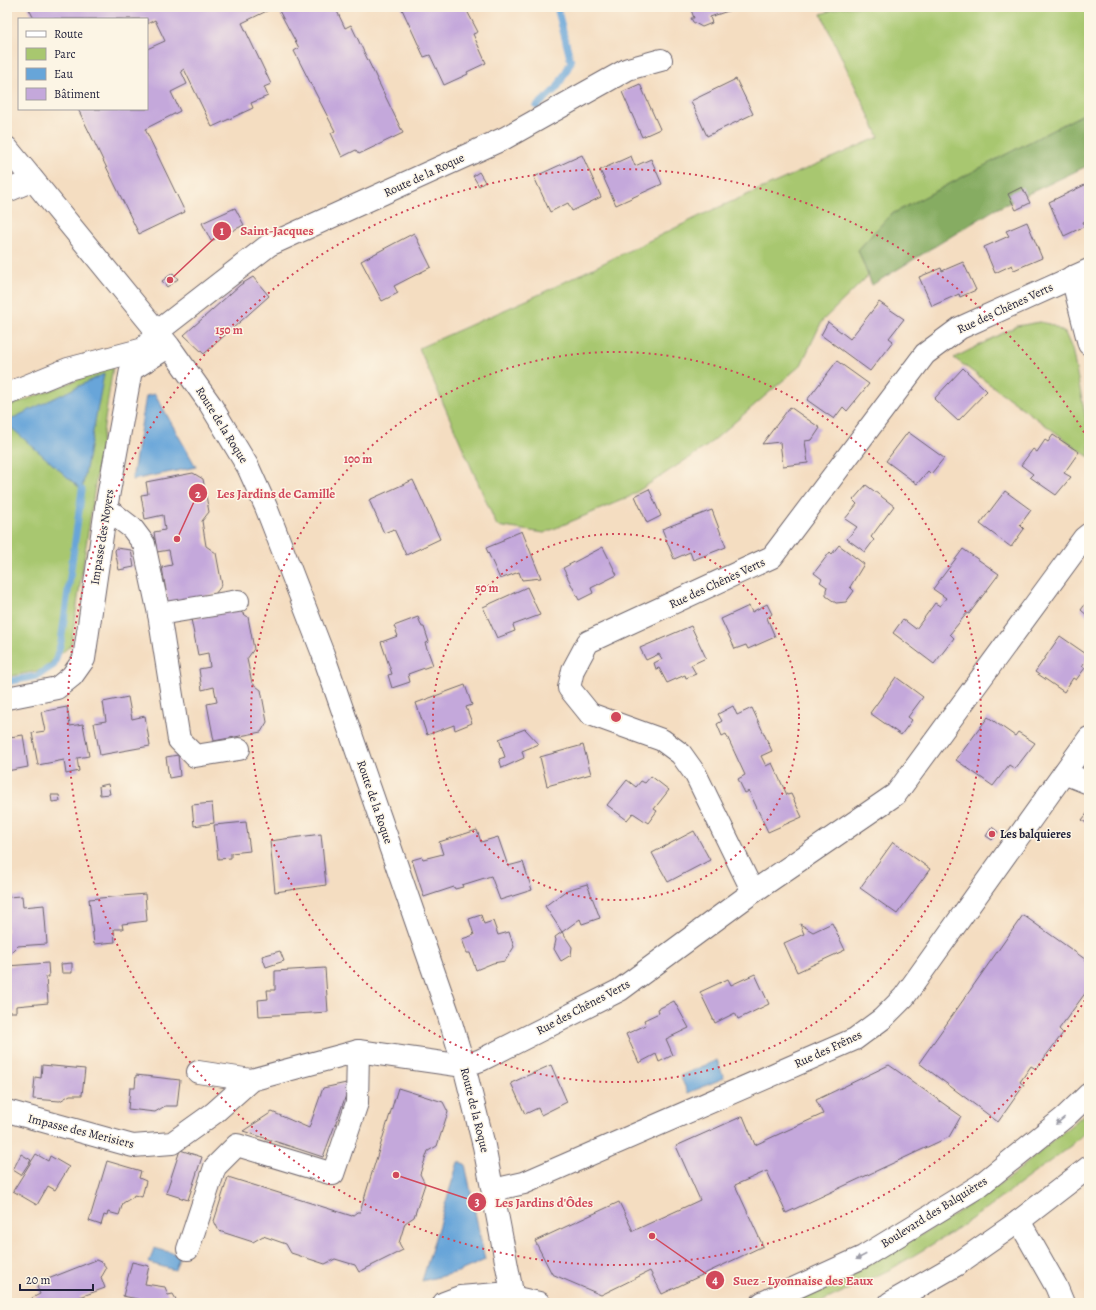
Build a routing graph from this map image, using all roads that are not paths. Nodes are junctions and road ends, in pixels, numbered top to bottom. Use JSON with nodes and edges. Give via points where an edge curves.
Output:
{"nodes":[{"id":1,"x":661,"y":60,"type":"dead end"},
{"id":2,"x":7,"y":148,"type":"edge"},
{"id":3,"x":33,"y":180,"type":"junction"},
{"id":4,"x":7,"y":191,"type":"edge"},
{"id":5,"x":1080,"y":274,"type":"edge"},
{"id":6,"x":163,"y":339,"type":"junction"},
{"id":7,"x":1089,"y":344,"type":"edge"},
{"id":8,"x":7,"y":394,"type":"edge"},
{"id":9,"x":106,"y":508,"type":"junction"},
{"id":10,"x":1089,"y":534,"type":"edge"},
{"id":11,"x":238,"y":601,"type":"dead end"},
{"id":12,"x":159,"y":614,"type":"junction"},
{"id":13,"x":7,"y":698,"type":"edge"},
{"id":14,"x":1089,"y":738,"type":"edge"},
{"id":15,"x":239,"y":749,"type":"dead end"},
{"id":16,"x":1064,"y":773,"type":"junction"},
{"id":17,"x":1089,"y":783,"type":"edge"},
{"id":18,"x":753,"y":892,"type":"junction"},
{"id":19,"x":358,"y":1051,"type":"junction"},
{"id":20,"x":464,"y":1066,"type":"junction"},
{"id":21,"x":198,"y":1072,"type":"dead end"},
{"id":22,"x":251,"y":1080,"type":"junction"},
{"id":23,"x":1089,"y":1094,"type":"edge"},
{"id":24,"x":7,"y":1111,"type":"edge"},
{"id":25,"x":1089,"y":1167,"type":"edge"},
{"id":26,"x":493,"y":1190,"type":"junction"},
{"id":27,"x":1019,"y":1221,"type":"junction"},
{"id":28,"x":188,"y":1249,"type":"dead end"},
{"id":29,"x":514,"y":1301,"type":"edge"},
{"id":30,"x":444,"y":1303,"type":"edge"},
{"id":31,"x":539,"y":1303,"type":"edge"},
{"id":32,"x":762,"y":1303,"type":"edge"},
{"id":33,"x":890,"y":1303,"type":"edge"},
{"id":34,"x":1063,"y":1303,"type":"edge"}],
"edges":[{"from":1,"to":6,"type":"street","name":"Route de la Roque","via":[[628,70],[505,138],[269,245]]},
{"from":2,"to":3,"type":"street","name":"Route de la Roque"},
{"from":3,"to":4,"type":"street"},
{"from":3,"to":6,"type":"street","name":"Route de la Roque"},
{"from":5,"to":7,"type":"street","name":"Rue des Chênes Verts"},
{"from":5,"to":18,"type":"street","name":"Rue des Chênes Verts","via":[[960,328],[925,354],[772,557],[588,642],[573,670],[569,688],[590,714],[662,740],[681,754],[696,775]]},
{"from":6,"to":8,"type":"street","name":"Route de la Roque","via":[[144,349],[68,369]]},
{"from":6,"to":9,"type":"street","name":"Impasse des Noyers","via":[[131,370]]},
{"from":6,"to":20,"type":"street","name":"Route de la Roque","via":[[210,404],[248,467],[266,507],[323,654],[448,1013]]},
{"from":9,"to":12,"type":"street","via":[[132,528],[144,544]]},
{"from":9,"to":13,"type":"street","name":"Impasse des Noyers","via":[[84,659],[72,676],[57,688]]},
{"from":10,"to":18,"type":"street","name":"Rue des Chênes Verts","via":[[896,794]]},
{"from":11,"to":12,"type":"street"},
{"from":12,"to":15,"type":"street","via":[[179,740],[195,756]]},
{"from":14,"to":16,"type":"street","name":"Rue des Frênes"},
{"from":16,"to":17,"type":"street"},
{"from":16,"to":26,"type":"street","name":"Rue des Frênes","via":[[904,996],[882,1019],[848,1042],[524,1183]]},
{"from":18,"to":20,"type":"street","name":"Rue des Chênes Verts","via":[[620,990]]},
{"from":19,"to":20,"type":"street","name":"Impasse des Merisiers"},
{"from":19,"to":22,"type":"street","name":"Impasse des Merisiers"},
{"from":19,"to":28,"type":"street","via":[[357,1103],[333,1174],[236,1144],[215,1167]]},
{"from":20,"to":26,"type":"street","name":"Route de la Roque"},
{"from":21,"to":22,"type":"street"},
{"from":22,"to":24,"type":"street","name":"Impasse des Merisiers","via":[[214,1113],[172,1143],[133,1146]]},
{"from":23,"to":32,"type":"street","name":"Boulevard des Balquières","one_way":true,"via":[[1065,1117],[979,1186],[863,1257]]},
{"from":25,"to":27,"type":"street"},
{"from":26,"to":29,"type":"street","name":"Route de la Roque"},
{"from":27,"to":33,"type":"street","via":[[956,1265]]},
{"from":27,"to":34,"type":"street"},
{"from":29,"to":30,"type":"street","via":[[498,1294],[460,1297]]},
{"from":29,"to":31,"type":"street"}]}
